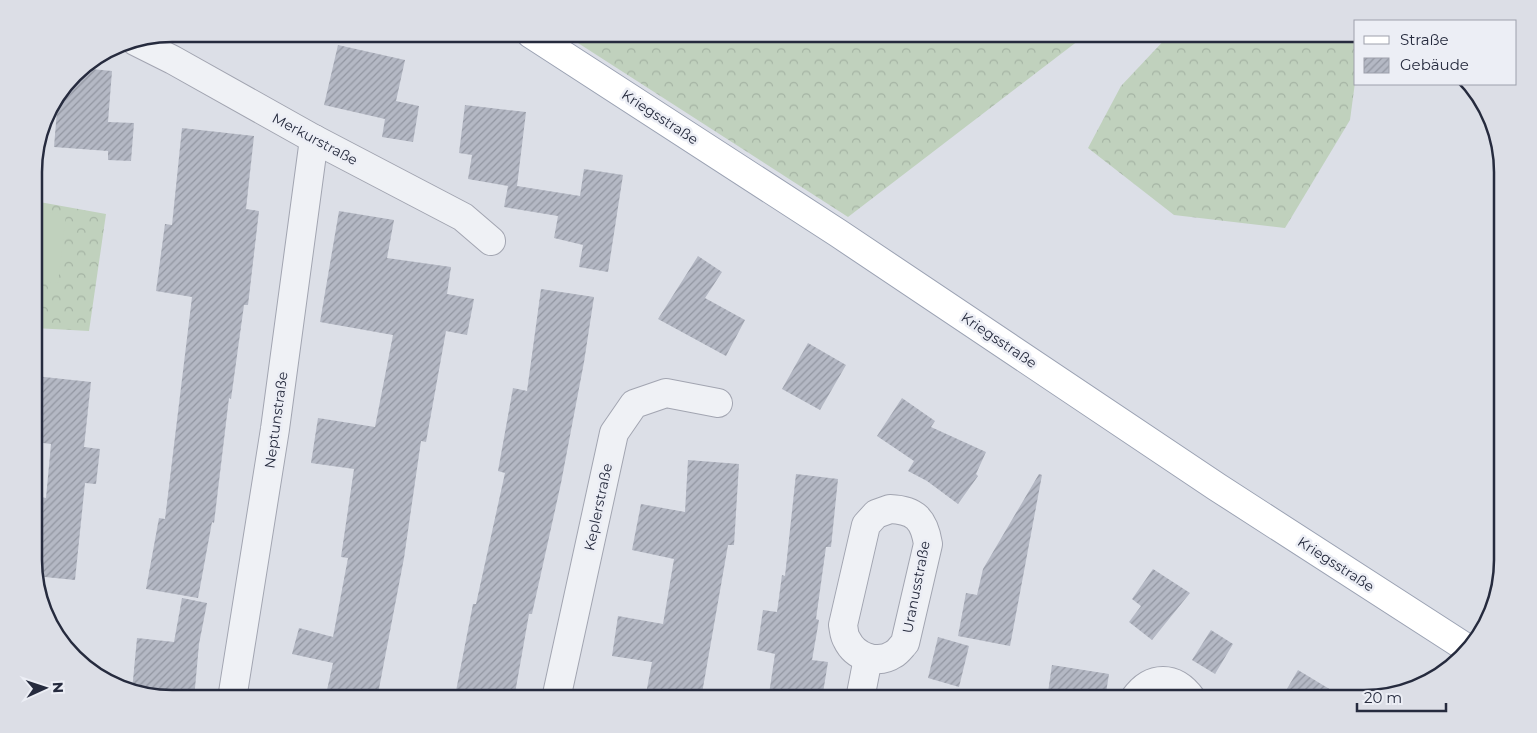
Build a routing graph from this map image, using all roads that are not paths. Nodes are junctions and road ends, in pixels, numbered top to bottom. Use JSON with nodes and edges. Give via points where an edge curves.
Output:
{"nodes":[{"id":1,"x":543,"y":42,"type":"edge"},
{"id":2,"x":145,"y":46,"type":"edge"},
{"id":3,"x":314,"y":139,"type":"junction"},
{"id":4,"x":491,"y":241,"type":"dead end"},
{"id":5,"x":718,"y":403,"type":"dead end"},
{"id":6,"x":1463,"y":645,"type":"edge"},
{"id":7,"x":868,"y":658,"type":"junction"},
{"id":8,"x":233,"y":690,"type":"edge"},
{"id":9,"x":558,"y":690,"type":"edge"},
{"id":10,"x":862,"y":690,"type":"edge"},
{"id":11,"x":1142,"y":690,"type":"edge"},
{"id":12,"x":1186,"y":690,"type":"edge"}],
"edges":[{"from":1,"to":6,"type":"main road","name":"Kriegsstraße"},
{"from":2,"to":3,"type":"street","name":"Merkurstraße"},
{"from":3,"to":4,"type":"street","name":"Merkurstraße","via":[[462,217]]},
{"from":3,"to":8,"type":"street","name":"Neptunstraße","via":[[275,429]]},
{"from":5,"to":9,"type":"street","name":"Keplerstraße","via":[[666,394],[634,404],[614,433]]},
{"from":7,"to":7,"type":"street","name":"Uranusstraße","via":[[882,660],[895,654],[907,636],[928,544],[926,529],[917,517],[905,510],[890,509],[876,514],[866,525],[843,625],[846,639],[854,652]]},
{"from":7,"to":10,"type":"street"},
{"from":11,"to":12,"type":"street","via":[[1157,681],[1172,682]]}]}
